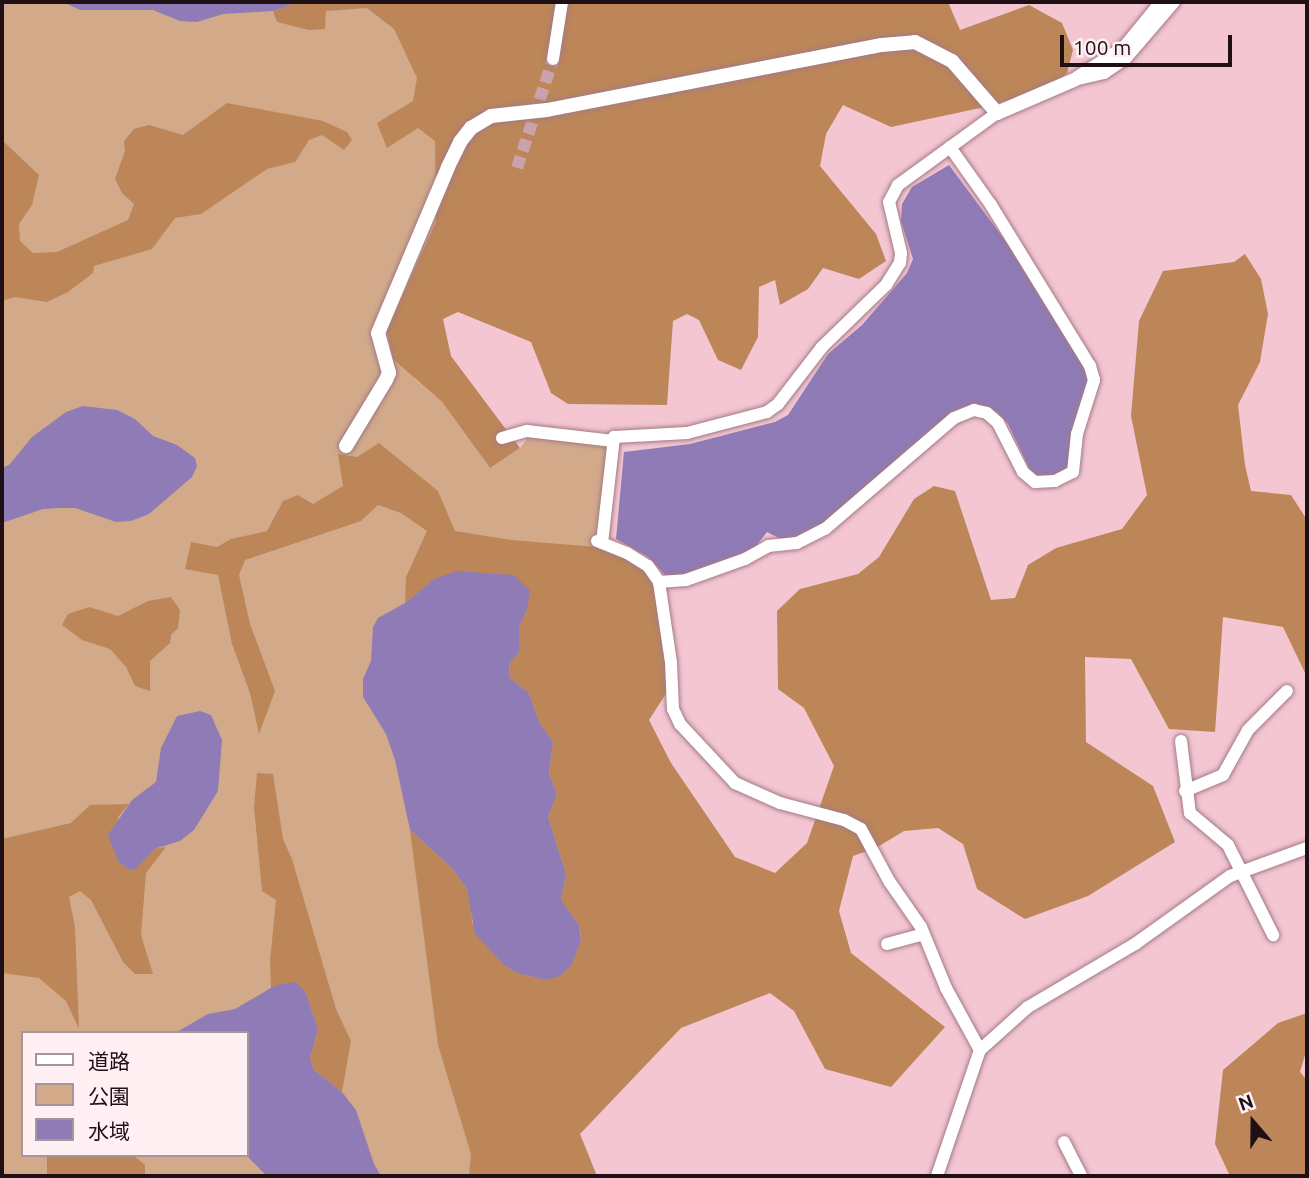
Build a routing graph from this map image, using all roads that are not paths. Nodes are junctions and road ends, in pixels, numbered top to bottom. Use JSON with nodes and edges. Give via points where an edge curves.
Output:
{"nodes":[{"id":1,"x":562,"y":2,"type":"edge"},
{"id":2,"x":1161,"y":2,"type":"edge"},
{"id":3,"x":1174,"y":2,"type":"edge"},
{"id":4,"x":553,"y":59,"type":"tunnel mouth"},
{"id":5,"x":1074,"y":80,"type":"junction"},
{"id":6,"x":997,"y":113,"type":"junction"},
{"id":7,"x":950,"y":147,"type":"junction"},
{"id":8,"x":502,"y":438,"type":"dead end"},
{"id":9,"x":613,"y":441,"type":"junction"},
{"id":10,"x":346,"y":446,"type":"dead end"},
{"id":11,"x":659,"y":582,"type":"junction"},
{"id":12,"x":1287,"y":691,"type":"dead end"},
{"id":13,"x":1181,"y":741,"type":"dead end"},
{"id":14,"x":1185,"y":791,"type":"junction"},
{"id":15,"x":1307,"y":848,"type":"edge"},
{"id":16,"x":1241,"y":872,"type":"junction"},
{"id":17,"x":924,"y":934,"type":"junction"},
{"id":18,"x":1273,"y":935,"type":"dead end"},
{"id":19,"x":887,"y":944,"type":"dead end"},
{"id":20,"x":980,"y":1050,"type":"junction"},
{"id":21,"x":1064,"y":1142,"type":"dead end"},
{"id":22,"x":937,"y":1176,"type":"edge"},
{"id":23,"x":1081,"y":1176,"type":"edge"}],
"edges":[{"from":1,"to":4,"type":"street"},
{"from":2,"to":5,"type":"street","via":[[1124,47]]},
{"from":3,"to":5,"type":"street","via":[[1125,59],[1104,73]]},
{"from":5,"to":6,"type":"street"},
{"from":6,"to":7,"type":"street"},
{"from":6,"to":10,"type":"street","via":[[952,61],[915,42],[547,110],[491,116],[471,128],[448,167],[378,333],[389,373]]},
{"from":7,"to":9,"type":"street","via":[[898,185],[889,202],[901,253],[886,285],[821,347],[778,404],[767,412],[687,433],[614,437]]},
{"from":7,"to":11,"type":"street","via":[[1004,224],[1090,366],[1094,380],[1077,434],[1073,472],[1055,481],[1035,482],[1023,472],[998,423],[987,413],[974,410],[954,418],[825,529],[797,543],[762,548],[687,580]]},
{"from":8,"to":9,"type":"street","via":[[527,430]]},
{"from":9,"to":11,"type":"street","via":[[600,542],[628,552],[648,566]]},
{"from":11,"to":17,"type":"street","via":[[673,709],[680,724],[735,783],[861,829]]},
{"from":12,"to":14,"type":"street","via":[[1248,730],[1223,775]]},
{"from":13,"to":14,"type":"street"},
{"from":14,"to":16,"type":"street","via":[[1190,813],[1223,839]]},
{"from":15,"to":16,"type":"street"},
{"from":16,"to":18,"type":"street"},
{"from":16,"to":20,"type":"street","via":[[1135,944],[1028,1007]]},
{"from":17,"to":19,"type":"street"},
{"from":17,"to":20,"type":"street","via":[[951,1000]]},
{"from":20,"to":22,"type":"street"},
{"from":21,"to":23,"type":"street"}]}
